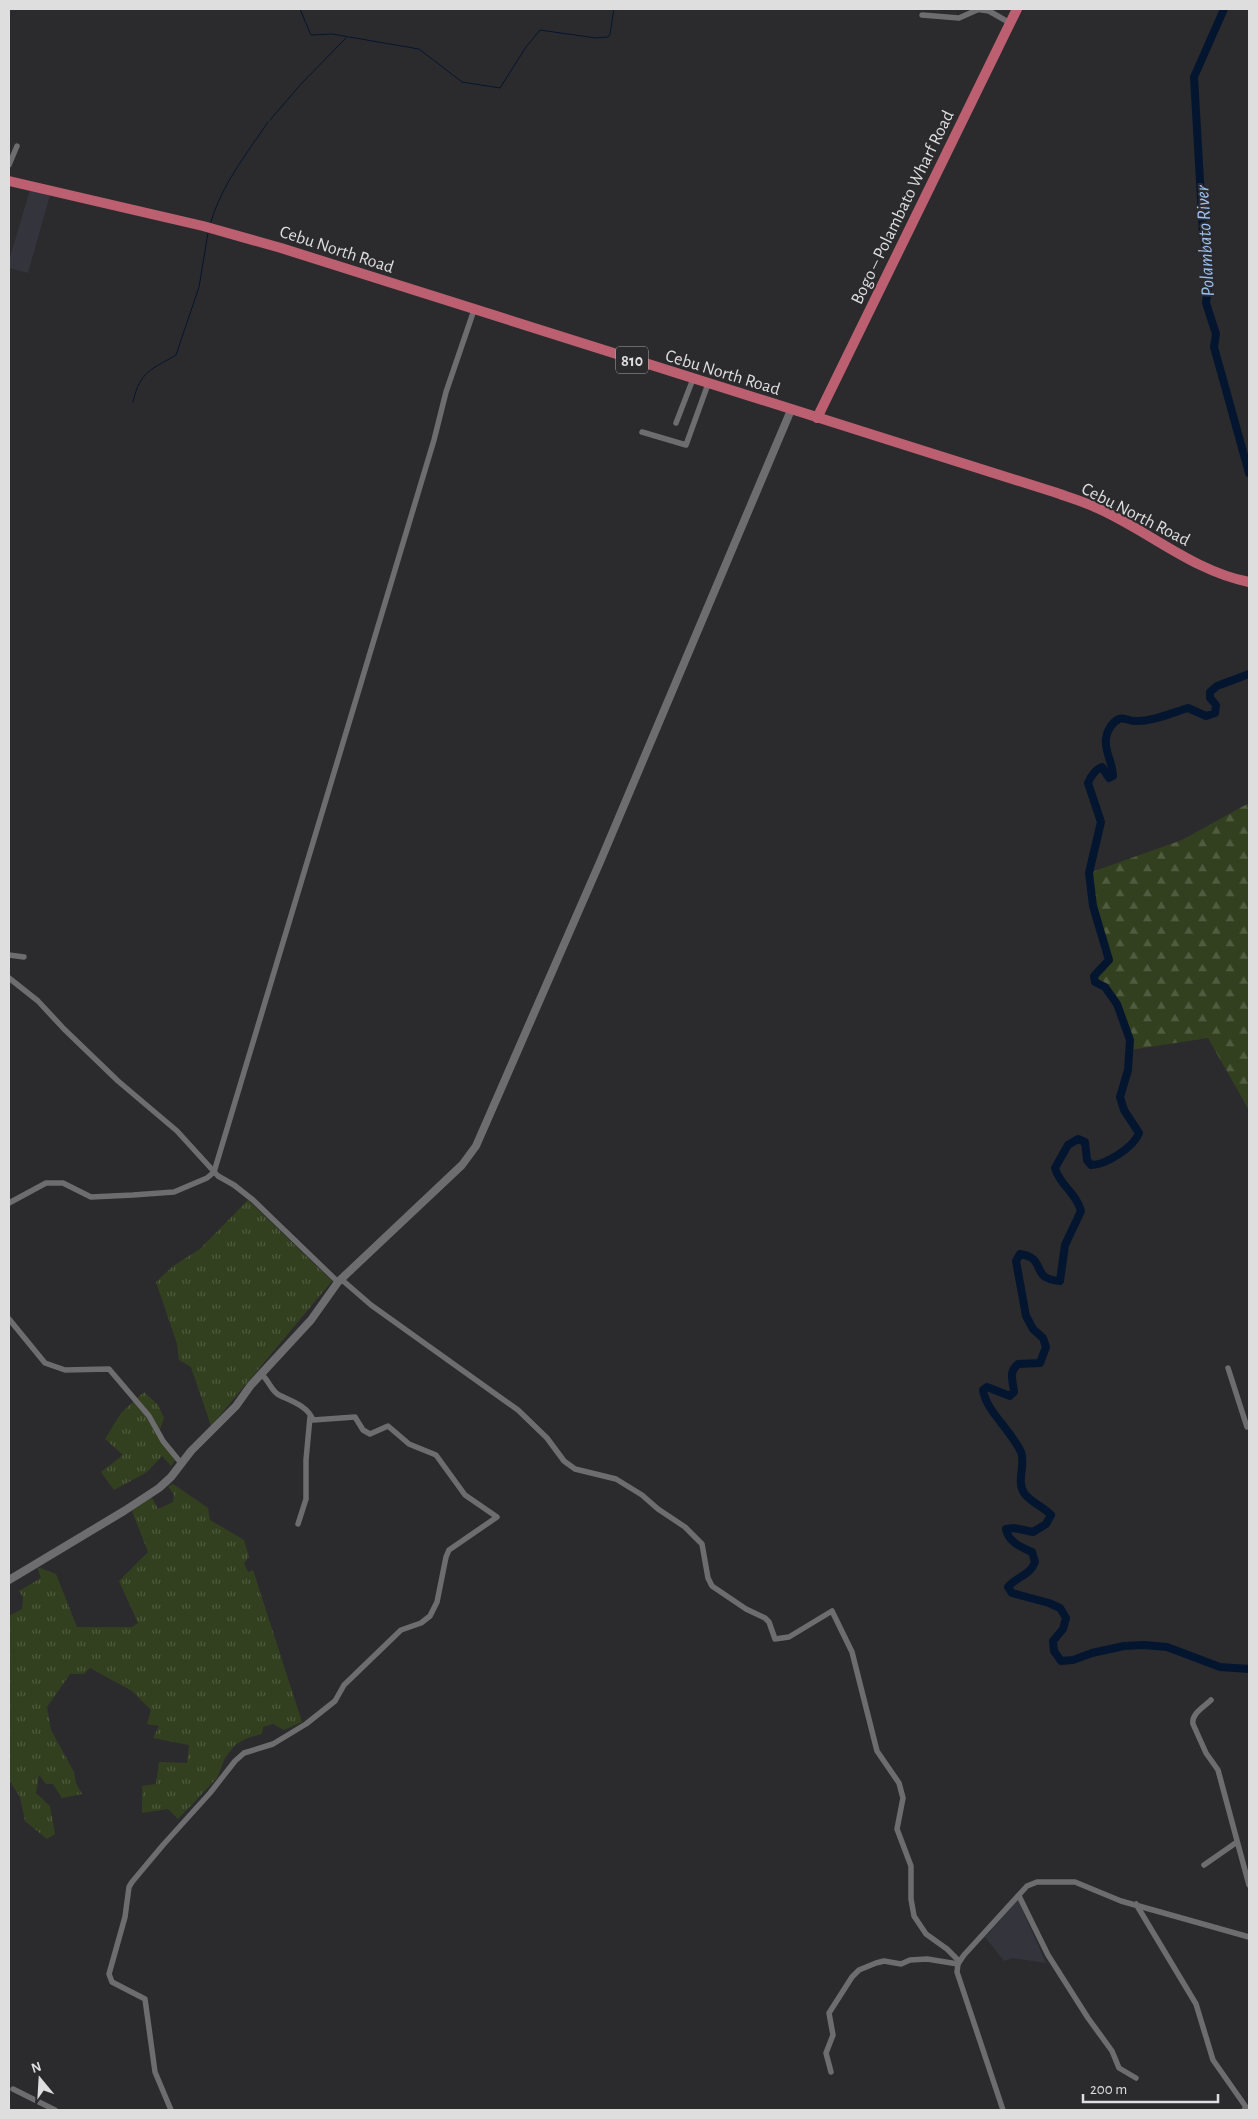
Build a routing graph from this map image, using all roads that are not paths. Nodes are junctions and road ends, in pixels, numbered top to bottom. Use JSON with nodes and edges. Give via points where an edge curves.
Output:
{"nodes":[{"id":1,"x":976,"y":9,"type":"edge"},
{"id":2,"x":1016,"y":9,"type":"edge"},
{"id":3,"x":922,"y":15,"type":"dead end"},
{"id":4,"x":1010,"y":23,"type":"junction"},
{"id":5,"x":17,"y":146,"type":"dead end"},
{"id":6,"x":9,"y":165,"type":"edge"},
{"id":7,"x":9,"y":181,"type":"edge"},
{"id":8,"x":474,"y":310,"type":"junction"},
{"id":9,"x":693,"y":379,"type":"junction"},
{"id":10,"x":708,"y":384,"type":"junction"},
{"id":11,"x":791,"y":410,"type":"junction"},
{"id":12,"x":817,"y":418,"type":"junction"},
{"id":13,"x":676,"y":423,"type":"dead end"},
{"id":14,"x":642,"y":432,"type":"dead end"},
{"id":15,"x":1246,"y":581,"type":"edge"},
{"id":16,"x":9,"y":955,"type":"edge"},
{"id":17,"x":24,"y":957,"type":"dead end"},
{"id":18,"x":9,"y":978,"type":"edge"},
{"id":19,"x":214,"y":1172,"type":"junction"},
{"id":20,"x":9,"y":1203,"type":"edge"},
{"id":21,"x":339,"y":1280,"type":"junction"},
{"id":22,"x":9,"y":1319,"type":"edge"},
{"id":23,"x":1228,"y":1368,"type":"dead end"},
{"id":24,"x":261,"y":1374,"type":"junction"},
{"id":25,"x":311,"y":1415,"type":"junction"},
{"id":26,"x":1249,"y":1426,"type":"edge"},
{"id":27,"x":181,"y":1463,"type":"junction"},
{"id":28,"x":298,"y":1524,"type":"dead end"},
{"id":29,"x":9,"y":1580,"type":"edge"},
{"id":30,"x":1211,"y":1700,"type":"dead end"},
{"id":31,"x":1237,"y":1842,"type":"junction"},
{"id":32,"x":1204,"y":1865,"type":"dead end"},
{"id":33,"x":1249,"y":1885,"type":"edge"},
{"id":34,"x":1019,"y":1896,"type":"junction"},
{"id":35,"x":1136,"y":1904,"type":"junction"},
{"id":36,"x":1249,"y":1937,"type":"edge"},
{"id":37,"x":958,"y":1963,"type":"junction"},
{"id":38,"x":831,"y":2072,"type":"dead end"},
{"id":39,"x":1136,"y":2078,"type":"dead end"},
{"id":40,"x":13,"y":2090,"type":"dead end"},
{"id":41,"x":1246,"y":2109,"type":"edge"},
{"id":42,"x":55,"y":2110,"type":"edge"},
{"id":43,"x":171,"y":2110,"type":"edge"},
{"id":44,"x":1003,"y":2110,"type":"edge"}],
"edges":[{"from":1,"to":3,"type":"street","via":[[959,18]]},
{"from":1,"to":4,"type":"street"},
{"from":2,"to":4,"type":"highway","name":"Bogo – Polambato Wharf Road"},
{"from":4,"to":12,"type":"highway","name":"Bogo – Polambato Wharf Road"},
{"from":5,"to":6,"type":"street"},
{"from":7,"to":8,"type":"highway","name":"Cebu North Road","number":"810","via":[[214,228]]},
{"from":8,"to":9,"type":"highway","name":"Cebu North Road","number":"810"},
{"from":8,"to":19,"type":"street","via":[[446,392]]},
{"from":9,"to":10,"type":"highway","name":"Cebu North Road","number":"810"},
{"from":9,"to":13,"type":"street"},
{"from":10,"to":11,"type":"highway","name":"Cebu North Road","number":"810"},
{"from":10,"to":14,"type":"street","via":[[686,445]]},
{"from":11,"to":12,"type":"highway","name":"Cebu North Road","number":"810"},
{"from":11,"to":21,"type":"street","via":[[476,1146],[462,1165]]},
{"from":12,"to":15,"type":"highway","name":"Cebu North Road","number":"810","via":[[1089,504],[1208,570]]},
{"from":16,"to":17,"type":"street"},
{"from":18,"to":19,"type":"street","via":[[38,1001],[118,1081],[177,1131]]},
{"from":19,"to":20,"type":"street","via":[[174,1192],[133,1195],[91,1197],[63,1182],[46,1183]]},
{"from":19,"to":21,"type":"street","via":[[253,1200]]},
{"from":21,"to":24,"type":"street","via":[[311,1320]]},
{"from":21,"to":37,"type":"street","via":[[518,1410],[548,1438],[564,1462],[575,1469],[616,1479],[642,1494],[685,1527],[702,1544],[712,1586],[765,1618],[775,1639],[788,1637],[832,1611],[852,1652],[877,1751],[899,1783],[903,1798],[897,1829],[911,1866],[914,1916],[926,1934],[947,1949]]},
{"from":22,"to":27,"type":"street","via":[[45,1363],[65,1370],[109,1369],[149,1416]]},
{"from":23,"to":26,"type":"street"},
{"from":24,"to":25,"type":"street","via":[[277,1394]]},
{"from":24,"to":27,"type":"street","via":[[236,1406]]},
{"from":25,"to":28,"type":"street","via":[[306,1499]]},
{"from":25,"to":43,"type":"street","via":[[313,1420],[355,1417],[363,1430],[370,1434],[388,1426],[394,1429],[409,1444],[436,1455],[465,1495],[497,1517],[449,1550],[437,1602],[430,1616],[401,1630],[344,1685],[335,1701],[306,1724],[273,1744],[244,1753],[235,1761],[129,1887],[125,1918],[109,1974],[112,1982],[145,1999],[155,2072]]},
{"from":27,"to":29,"type":"street","via":[[159,1488]]},
{"from":30,"to":31,"type":"street","via":[[1192,1719],[1206,1753],[1218,1770]]},
{"from":31,"to":32,"type":"street"},
{"from":31,"to":33,"type":"street"},
{"from":34,"to":35,"type":"street","via":[[1032,1883],[1066,1881]]},
{"from":34,"to":37,"type":"street"},
{"from":34,"to":39,"type":"street","via":[[1048,1955],[1112,2050],[1119,2068]]},
{"from":35,"to":36,"type":"street"},
{"from":35,"to":41,"type":"street","via":[[1196,2004],[1213,2060]]},
{"from":37,"to":38,"type":"street","via":[[928,1959],[901,1964],[884,1961],[859,1970],[829,2013],[832,2035],[826,2052]]},
{"from":37,"to":44,"type":"street","via":[[957,1978]]},
{"from":40,"to":42,"type":"street"}]}
